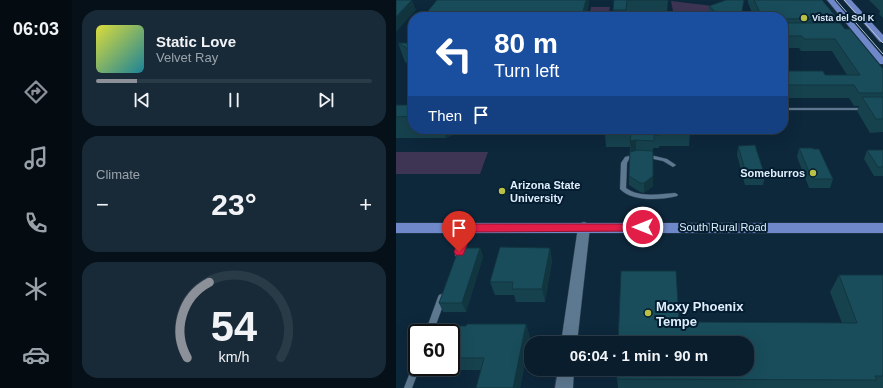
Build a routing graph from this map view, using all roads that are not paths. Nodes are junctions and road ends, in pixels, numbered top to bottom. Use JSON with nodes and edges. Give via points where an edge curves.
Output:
{"nodes":[{"id":1,"x":830,"y":0,"type":"edge"},
{"id":2,"x":847,"y":0,"type":"edge"},
{"id":3,"x":849,"y":32,"type":"edge"},
{"id":4,"x":858,"y":32,"type":"junction"},
{"id":5,"x":883,"y":40,"type":"edge"},
{"id":6,"x":883,"y":62,"type":"edge"},
{"id":7,"x":788,"y":108,"type":"edge"},
{"id":8,"x":869,"y":108,"type":"edge"},
{"id":9,"x":672,"y":165,"type":"dead end"},
{"id":10,"x":675,"y":195,"type":"dead end"},
{"id":11,"x":396,"y":228,"type":"edge"},
{"id":12,"x":468,"y":228,"type":"junction"},
{"id":13,"x":584,"y":228,"type":"junction"},
{"id":14,"x":883,"y":228,"type":"edge"},
{"id":15,"x":457,"y":259,"type":"edge"},
{"id":16,"x":446,"y":289,"type":"edge"},
{"id":17,"x":432,"y":324,"type":"edge"},
{"id":18,"x":570,"y":336,"type":"edge"},
{"id":19,"x":413,"y":376,"type":"edge"},
{"id":20,"x":565,"y":376,"type":"edge"},
{"id":21,"x":408,"y":388,"type":"edge"},
{"id":22,"x":564,"y":388,"type":"edge"}],
"edges":[{"from":1,"to":4,"type":"main road"},
{"from":2,"to":5,"type":"main road"},
{"from":3,"to":4,"type":"lane"},
{"from":4,"to":6,"type":"main road"},
{"from":7,"to":8,"type":"lane"},
{"from":9,"to":10,"type":"lane","via":[[653,157],[627,158],[624,163],[623,189],[628,194],[636,196]]},
{"from":11,"to":12,"type":"main road","name":"South Rural Road"},
{"from":12,"to":13,"type":"main road","name":"South Rural Road"},
{"from":12,"to":15,"type":"lane"},
{"from":13,"to":14,"type":"main road","name":"South Rural Road"},
{"from":13,"to":18,"type":"street"},
{"from":16,"to":17,"type":"lane"},
{"from":19,"to":21,"type":"lane"},
{"from":20,"to":22,"type":"street"}]}
